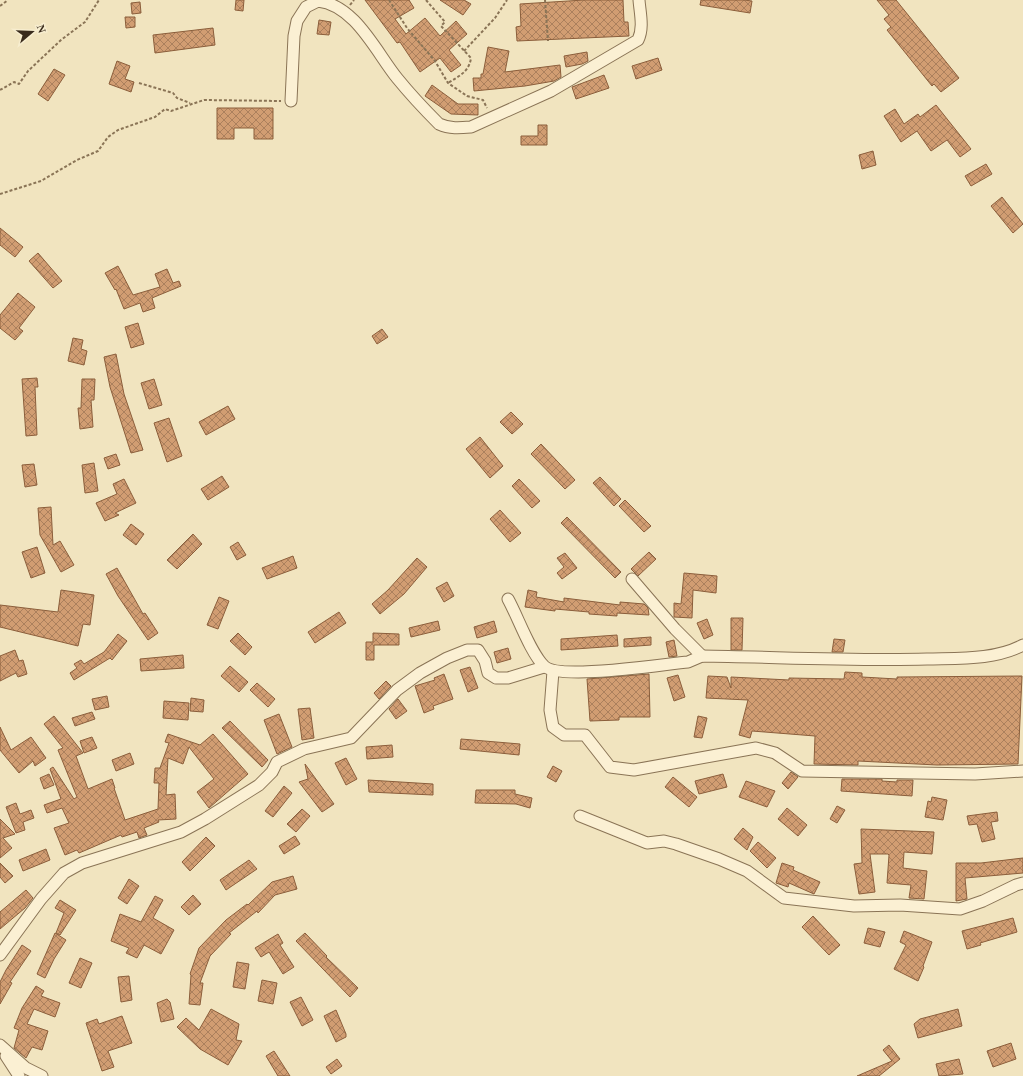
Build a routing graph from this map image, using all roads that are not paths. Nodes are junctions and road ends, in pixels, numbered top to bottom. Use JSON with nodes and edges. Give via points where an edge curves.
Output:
{"nodes":[{"id":1,"x":639,"y":0,"type":"edge"},
{"id":2,"x":290,"y":101,"type":"road end"},
{"id":3,"x":632,"y":579,"type":"dead end"},
{"id":4,"x":508,"y":599,"type":"dead end"},
{"id":5,"x":1023,"y":645,"type":"edge"},
{"id":6,"x":1023,"y":650,"type":"edge"},
{"id":7,"x":1010,"y":652,"type":"junction"},
{"id":8,"x":702,"y":656,"type":"junction"},
{"id":9,"x":549,"y":669,"type":"junction"},
{"id":10,"x":1023,"y":771,"type":"edge"},
{"id":11,"x":580,"y":816,"type":"dead end"},
{"id":12,"x":1023,"y":883,"type":"edge"},
{"id":13,"x":0,"y":955,"type":"edge"},
{"id":14,"x":0,"y":1046,"type":"edge"},
{"id":15,"x":19,"y":1076,"type":"edge"},
{"id":16,"x":42,"y":1076,"type":"edge"}],
"edges":[{"from":1,"to":2,"type":"street","via":[[641,34],[638,40],[551,91],[493,118],[466,127],[447,128],[439,124],[396,77],[362,30],[345,13],[337,6],[318,1],[306,7],[297,21]]},
{"from":3,"to":8,"type":"street"},
{"from":4,"to":9,"type":"street","via":[[534,653]]},
{"from":5,"to":7,"type":"street"},
{"from":6,"to":7,"type":"street"},
{"from":7,"to":8,"type":"street","via":[[970,658],[888,660]]},
{"from":8,"to":9,"type":"street","via":[[688,662],[590,673]]},
{"from":9,"to":10,"type":"street","via":[[553,727],[564,735],[585,734],[610,767],[634,770],[756,748],[775,753],[802,771],[975,774]]},
{"from":9,"to":13,"type":"street","via":[[508,678],[496,678],[488,673],[478,650],[467,650],[447,658],[397,690],[352,738],[304,749],[277,762],[272,772],[259,785],[205,820],[181,832],[82,864],[64,873],[41,899]]},
{"from":11,"to":12,"type":"street","via":[[647,843],[664,841],[719,859],[747,871],[784,898],[854,906],[900,905],[960,909]]},
{"from":14,"to":15,"type":"street"},
{"from":14,"to":16,"type":"street","via":[[26,1068]]}]}
